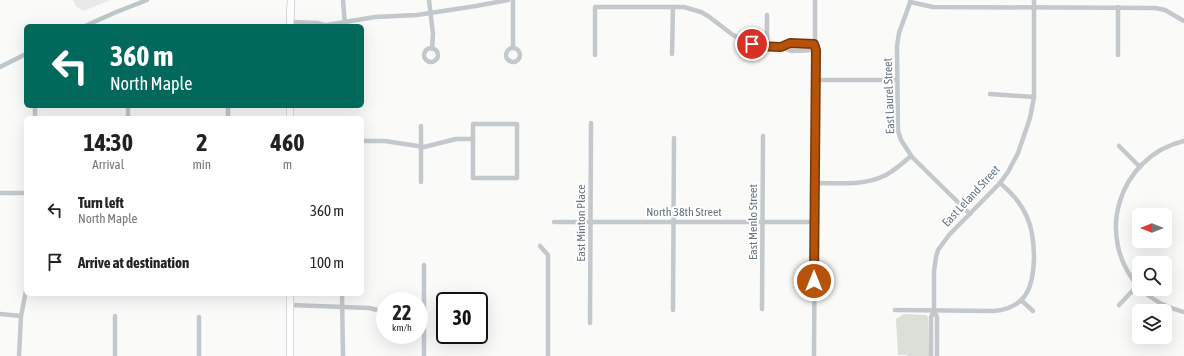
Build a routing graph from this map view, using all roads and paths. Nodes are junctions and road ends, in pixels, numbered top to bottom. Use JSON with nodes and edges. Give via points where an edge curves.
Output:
{"nodes":[{"id":1,"x":291,"y":0,"type":"edge"},
{"id":2,"x":342,"y":0,"type":"edge"},
{"id":3,"x":429,"y":0,"type":"edge"},
{"id":4,"x":508,"y":0,"type":"edge"},
{"id":5,"x":513,"y":0,"type":"edge"},
{"id":6,"x":815,"y":0,"type":"edge"},
{"id":7,"x":1034,"y":0,"type":"edge"},
{"id":8,"x":910,"y":1,"type":"edge"},
{"id":9,"x":673,"y":7,"type":"junction"},
{"id":10,"x":1034,"y":7,"type":"junction"},
{"id":11,"x":1118,"y":7,"type":"junction"},
{"id":12,"x":431,"y":13,"type":"junction"},
{"id":13,"x":768,"y":15,"type":"dead end"},
{"id":14,"x":1184,"y":21,"type":"edge"},
{"id":15,"x":290,"y":24,"type":"edge"},
{"id":16,"x":319,"y":24,"type":"edge"},
{"id":17,"x":344,"y":24,"type":"edge"},
{"id":18,"x":814,"y":44,"type":"junction"},
{"id":19,"x":758,"y":46,"type":"junction"},
{"id":20,"x":767,"y":46,"type":"junction"},
{"id":21,"x":781,"y":47,"type":"junction"},
{"id":22,"x":513,"y":48,"type":"dead end"},
{"id":23,"x":432,"y":49,"type":"dead end"},
{"id":24,"x":816,"y":50,"type":"junction"},
{"id":25,"x":672,"y":54,"type":"dead end"},
{"id":26,"x":595,"y":55,"type":"dead end"},
{"id":27,"x":1118,"y":55,"type":"dead end"},
{"id":28,"x":755,"y":57,"type":"dead end"},
{"id":29,"x":816,"y":80,"type":"junction"},
{"id":30,"x":898,"y":80,"type":"junction"},
{"id":31,"x":990,"y":94,"type":"dead end"},
{"id":32,"x":1034,"y":97,"type":"junction"},
{"id":33,"x":591,"y":123,"type":"dead end"},
{"id":34,"x":422,"y":126,"type":"dead end"},
{"id":35,"x":763,"y":136,"type":"dead end"},
{"id":36,"x":674,"y":138,"type":"dead end"},
{"id":37,"x":474,"y":139,"type":"junction"},
{"id":38,"x":364,"y":141,"type":"edge"},
{"id":39,"x":1184,"y":141,"type":"edge"},
{"id":40,"x":421,"y":146,"type":"junction"},
{"id":41,"x":1119,"y":146,"type":"dead end"},
{"id":42,"x":911,"y":156,"type":"junction"},
{"id":43,"x":1140,"y":166,"type":"junction"},
{"id":44,"x":421,"y":182,"type":"dead end"},
{"id":45,"x":815,"y":183,"type":"junction"},
{"id":46,"x":1000,"y":183,"type":"junction"},
{"id":47,"x":0,"y":193,"type":"edge"},
{"id":48,"x":24,"y":193,"type":"edge"},
{"id":49,"x":970,"y":214,"type":"junction"},
{"id":50,"x":554,"y":222,"type":"dead end"},
{"id":51,"x":591,"y":222,"type":"junction"},
{"id":52,"x":674,"y":222,"type":"junction"},
{"id":53,"x":763,"y":222,"type":"junction"},
{"id":54,"x":814,"y":222,"type":"junction"},
{"id":55,"x":540,"y":246,"type":"dead end"},
{"id":56,"x":424,"y":265,"type":"dead end"},
{"id":57,"x":1132,"y":278,"type":"edge"},
{"id":58,"x":422,"y":292,"type":"edge"},
{"id":59,"x":1132,"y":293,"type":"edge"},
{"id":60,"x":25,"y":296,"type":"edge"},
{"id":61,"x":290,"y":296,"type":"edge"},
{"id":62,"x":342,"y":296,"type":"edge"},
{"id":63,"x":1151,"y":296,"type":"edge"},
{"id":64,"x":1021,"y":300,"type":"junction"},
{"id":65,"x":290,"y":305,"type":"junction"},
{"id":66,"x":1119,"y":305,"type":"dead end"},
{"id":67,"x":342,"y":306,"type":"junction"},
{"id":68,"x":762,"y":309,"type":"dead end"},
{"id":69,"x":376,"y":310,"type":"edge"},
{"id":70,"x":673,"y":310,"type":"dead end"},
{"id":71,"x":894,"y":310,"type":"dead end"},
{"id":72,"x":934,"y":310,"type":"junction"},
{"id":73,"x":1033,"y":311,"type":"dead end"},
{"id":74,"x":1184,"y":312,"type":"edge"},
{"id":75,"x":0,"y":314,"type":"edge"},
{"id":76,"x":21,"y":316,"type":"junction"},
{"id":77,"x":115,"y":316,"type":"dead end"},
{"id":78,"x":199,"y":317,"type":"dead end"},
{"id":79,"x":590,"y":323,"type":"dead end"},
{"id":80,"x":423,"y":344,"type":"edge"},
{"id":81,"x":19,"y":356,"type":"edge"},
{"id":82,"x":115,"y":356,"type":"edge"},
{"id":83,"x":199,"y":356,"type":"edge"},
{"id":84,"x":290,"y":356,"type":"edge"},
{"id":85,"x":343,"y":356,"type":"edge"},
{"id":86,"x":424,"y":356,"type":"edge"},
{"id":87,"x":548,"y":356,"type":"edge"},
{"id":88,"x":814,"y":356,"type":"edge"},
{"id":89,"x":931,"y":356,"type":"edge"},
{"id":90,"x":937,"y":356,"type":"edge"}],
"edges":[{"from":1,"to":15,"type":"main road"},
{"from":2,"to":17,"type":"street"},
{"from":3,"to":12,"type":"street"},
{"from":4,"to":12,"type":"street"},
{"from":5,"to":22,"type":"street"},
{"from":6,"to":18,"type":"street"},
{"from":7,"to":10,"type":"street","name":"East Leland Street"},
{"from":8,"to":10,"type":"street","via":[[933,7]]},
{"from":8,"to":30,"type":"street","name":"East Laurel Street","via":[[897,46]]},
{"from":9,"to":19,"type":"street","via":[[701,12],[733,35]]},
{"from":9,"to":25,"type":"street"},
{"from":9,"to":26,"type":"street","via":[[595,7]]},
{"from":10,"to":11,"type":"street"},
{"from":10,"to":32,"type":"street","name":"East Leland Street"},
{"from":11,"to":14,"type":"street","via":[[1165,10]]},
{"from":11,"to":27,"type":"street"},
{"from":12,"to":17,"type":"street"},
{"from":12,"to":23,"type":"street"},
{"from":13,"to":20,"type":"street"},
{"from":15,"to":16,"type":"street"},
{"from":18,"to":21,"type":"street","via":[[790,43]]},
{"from":18,"to":24,"type":"street"},
{"from":19,"to":20,"type":"street"},
{"from":19,"to":28,"type":"street"},
{"from":20,"to":21,"type":"street"},
{"from":21,"to":24,"type":"street","via":[[791,51]]},
{"from":24,"to":29,"type":"street"},
{"from":29,"to":30,"type":"street"},
{"from":29,"to":45,"type":"street"},
{"from":30,"to":42,"type":"street","name":"East Laurel Street","via":[[898,131]]},
{"from":31,"to":32,"type":"street"},
{"from":32,"to":46,"type":"street","name":"East Leland Street","via":[[1018,154]]},
{"from":33,"to":51,"type":"street","name":"East Minton Place"},
{"from":34,"to":40,"type":"street"},
{"from":35,"to":53,"type":"street","name":"East Menlo Street"},
{"from":36,"to":52,"type":"street"},
{"from":37,"to":37,"type":"street","via":[[474,124],[518,124],[517,178],[473,178]]},
{"from":37,"to":40,"type":"street","via":[[456,139]]},
{"from":38,"to":40,"type":"street"},
{"from":39,"to":43,"type":"street","via":[[1162,150]]},
{"from":40,"to":44,"type":"street"},
{"from":41,"to":43,"type":"street"},
{"from":42,"to":45,"type":"street","via":[[887,175],[877,179],[856,183]]},
{"from":42,"to":49,"type":"street","name":"East Laurel Street"},
{"from":43,"to":57,"type":"street","via":[[1122,193],[1116,222],[1116,242]]},
{"from":45,"to":54,"type":"street"},
{"from":46,"to":49,"type":"street","name":"East Leland Street"},
{"from":46,"to":64,"type":"street","via":[[1021,206],[1031,227],[1034,250],[1033,278]]},
{"from":47,"to":48,"type":"street"},
{"from":49,"to":72,"type":"street","name":"East Leland Street","via":[[938,250],[934,271]]},
{"from":50,"to":51,"type":"street","name":"North 38th Street"},
{"from":51,"to":52,"type":"street","name":"North 38th Street"},
{"from":51,"to":79,"type":"street","name":"East Minton Place"},
{"from":52,"to":53,"type":"street","name":"North 38th Street"},
{"from":52,"to":70,"type":"street"},
{"from":53,"to":54,"type":"street","name":"North 38th Street"},
{"from":53,"to":68,"type":"street","name":"East Menlo Street"},
{"from":54,"to":88,"type":"street"},
{"from":55,"to":87,"type":"street","via":[[548,255]]},
{"from":56,"to":58,"type":"street"},
{"from":59,"to":66,"type":"street"},
{"from":60,"to":76,"type":"street"},
{"from":61,"to":65,"type":"main road"},
{"from":62,"to":67,"type":"street"},
{"from":63,"to":74,"type":"street"},
{"from":64,"to":72,"type":"street","via":[[1003,310]]},
{"from":64,"to":73,"type":"street"},
{"from":65,"to":67,"type":"street"},
{"from":65,"to":84,"type":"main road"},
{"from":67,"to":69,"type":"street"},
{"from":67,"to":85,"type":"street"},
{"from":71,"to":72,"type":"street"},
{"from":72,"to":89,"type":"street","name":"East Leland Street","via":[[931,317]]},
{"from":72,"to":90,"type":"street","name":"East Leland Street","via":[[937,317]]},
{"from":75,"to":76,"type":"street"},
{"from":76,"to":81,"type":"street"},
{"from":77,"to":82,"type":"street"},
{"from":78,"to":83,"type":"street"},
{"from":80,"to":86,"type":"street"}]}
